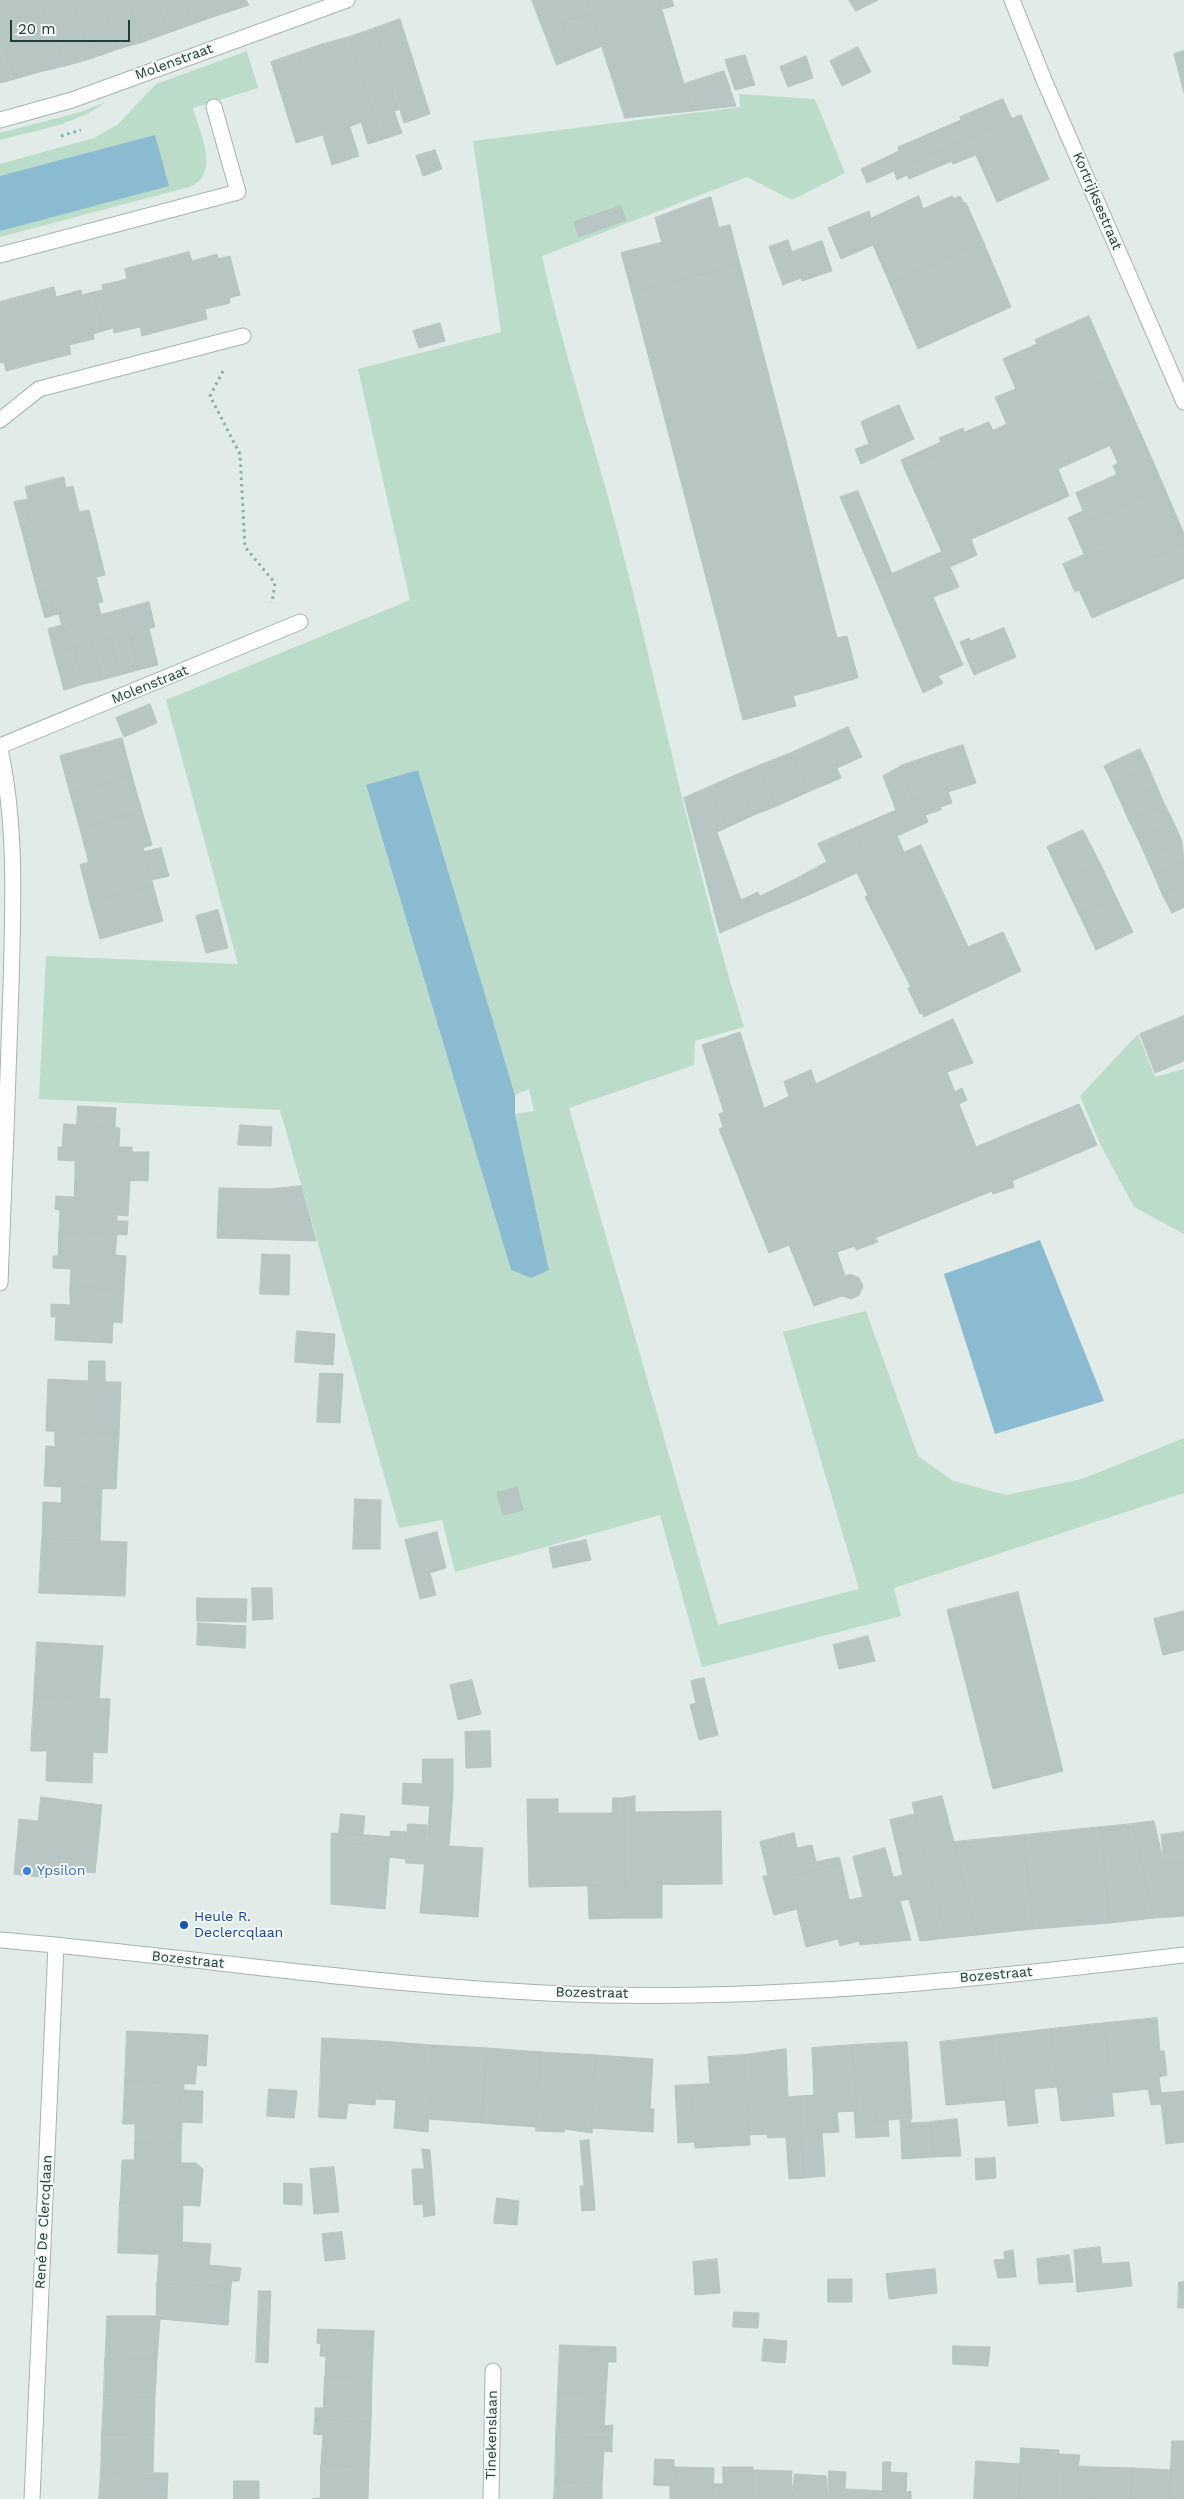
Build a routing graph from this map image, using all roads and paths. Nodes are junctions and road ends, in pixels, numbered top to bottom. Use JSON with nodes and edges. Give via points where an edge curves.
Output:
{"nodes":[{"id":1,"x":347,"y":0,"type":"edge"},
{"id":2,"x":1012,"y":0,"type":"edge"},
{"id":3,"x":214,"y":107,"type":"dead end"},
{"id":4,"x":0,"y":120,"type":"edge"},
{"id":5,"x":0,"y":255,"type":"edge"},
{"id":6,"x":243,"y":336,"type":"joint"},
{"id":7,"x":1184,"y":402,"type":"edge"},
{"id":8,"x":0,"y":420,"type":"edge"},
{"id":9,"x":300,"y":622,"type":"dead end"},
{"id":10,"x":268,"y":636,"type":"junction"},
{"id":11,"x":0,"y":748,"type":"edge"},
{"id":12,"x":6,"y":956,"type":"edge"},
{"id":13,"x":0,"y":1283,"type":"edge"},
{"id":14,"x":0,"y":1940,"type":"edge"},
{"id":15,"x":56,"y":1945,"type":"junction"},
{"id":16,"x":1184,"y":1955,"type":"edge"},
{"id":17,"x":492,"y":2370,"type":"dead end"},
{"id":18,"x":32,"y":2499,"type":"edge"},
{"id":19,"x":490,"y":2499,"type":"edge"}],
"edges":[{"from":1,"to":4,"type":"street","name":"Molenstraat","via":[[72,100]]},
{"from":2,"to":7,"type":"street","name":"Kortrijksestraat"},
{"from":3,"to":5,"type":"street","via":[[238,192]]},
{"from":6,"to":8,"type":"street","via":[[39,389]]},
{"from":6,"to":10,"type":"path","via":[[210,396],[240,454],[244,547],[275,583]]},
{"from":9,"to":10,"type":"street","name":"Molenstraat"},
{"from":10,"to":11,"type":"street","name":"Molenstraat"},
{"from":11,"to":12,"type":"street","via":[[8,785],[12,898]]},
{"from":12,"to":13,"type":"street"},
{"from":14,"to":15,"type":"street","name":"Bozestraat"},
{"from":15,"to":16,"type":"street","name":"Bozestraat","via":[[458,1988],[602,1995],[806,1992]]},
{"from":15,"to":18,"type":"street","name":"René De Clercqlaan"},
{"from":17,"to":19,"type":"street","name":"Tinekenslaan"}]}
